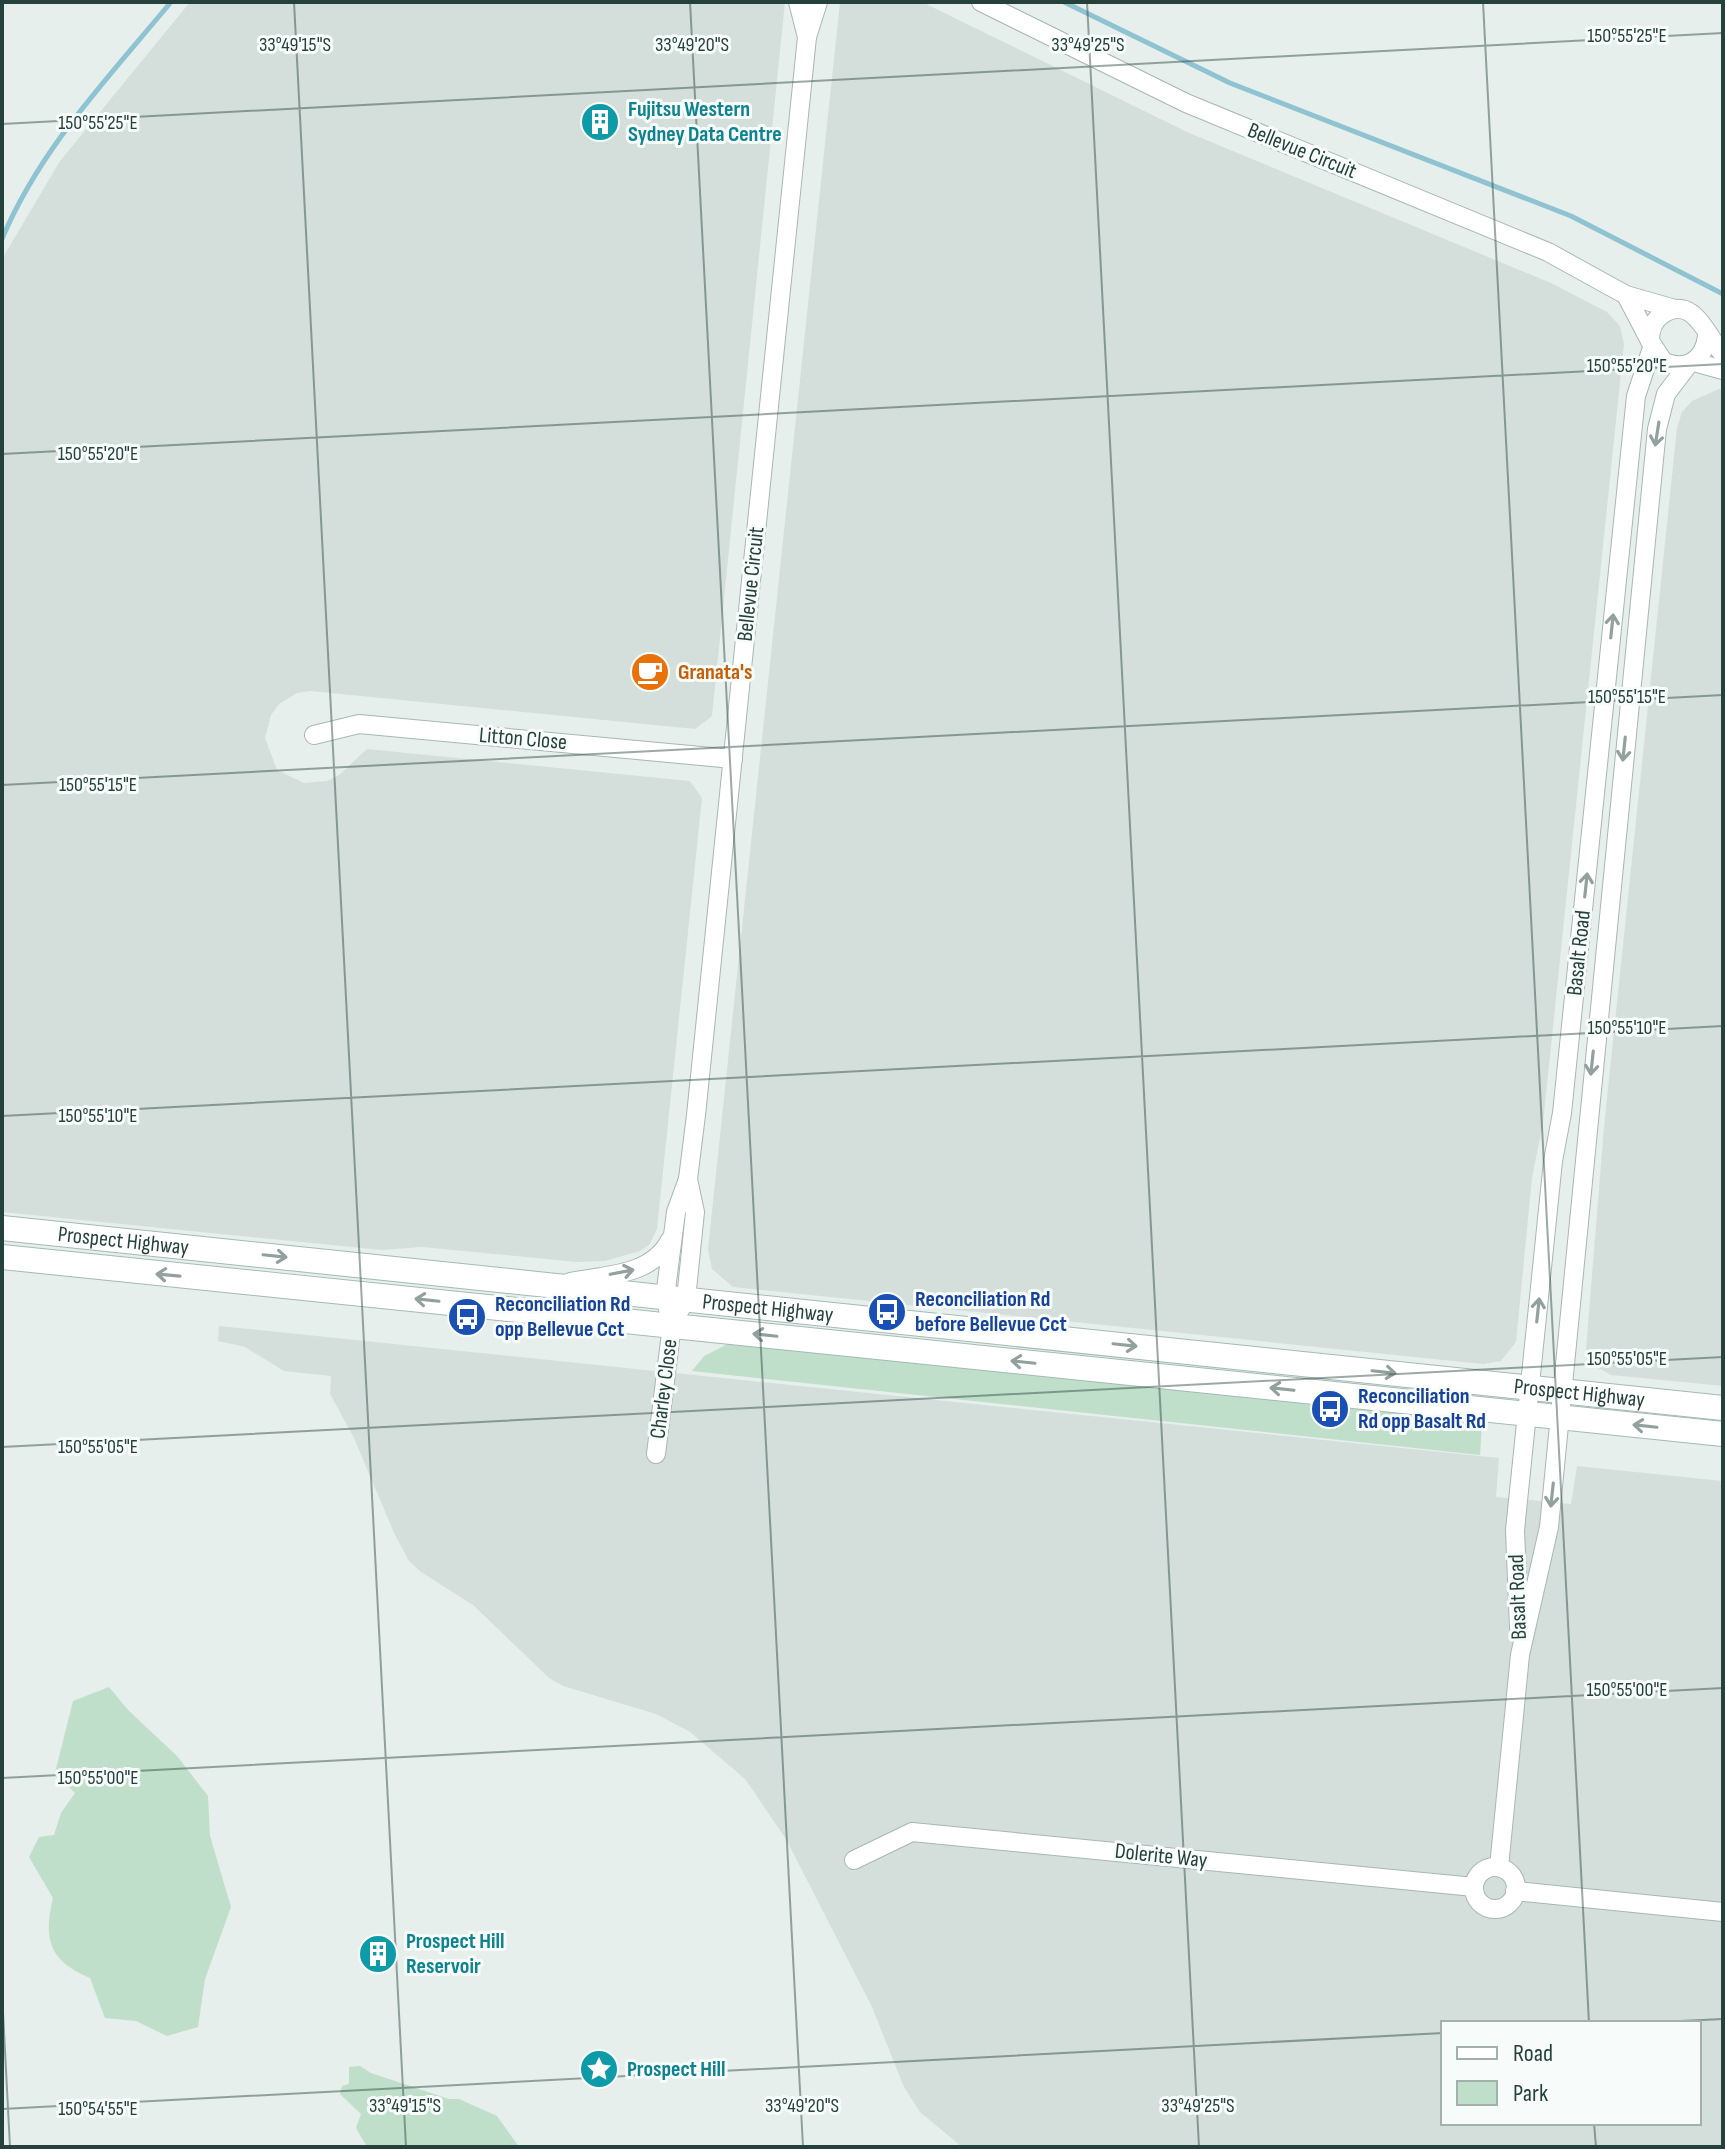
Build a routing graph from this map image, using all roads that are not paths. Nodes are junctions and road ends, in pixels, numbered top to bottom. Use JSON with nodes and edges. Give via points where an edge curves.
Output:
{"nodes":[{"id":1,"x":798,"y":2,"type":"edge"},
{"id":2,"x":818,"y":2,"type":"edge"},
{"id":3,"x":981,"y":2,"type":"edge"},
{"id":4,"x":807,"y":37,"type":"junction"},
{"id":5,"x":1626,"y":295,"type":"junction"},
{"id":6,"x":1675,"y":309,"type":"junction"},
{"id":7,"x":1707,"y":336,"type":"junction"},
{"id":8,"x":1651,"y":345,"type":"junction"},
{"id":9,"x":1723,"y":354,"type":"edge"},
{"id":10,"x":1691,"y":363,"type":"junction"},
{"id":11,"x":1723,"y":370,"type":"edge"},
{"id":12,"x":314,"y":735,"type":"dead end"},
{"id":13,"x":733,"y":759,"type":"junction"},
{"id":14,"x":1573,"y":1013,"type":"junction"},
{"id":15,"x":1597,"y":1017,"type":"junction"},
{"id":16,"x":688,"y":1179,"type":"junction"},
{"id":17,"x":2,"y":1228,"type":"edge"},
{"id":18,"x":674,"y":1230,"type":"junction"},
{"id":19,"x":2,"y":1257,"type":"edge"},
{"id":20,"x":551,"y":1285,"type":"junction"},
{"id":21,"x":676,"y":1298,"type":"junction"},
{"id":22,"x":672,"y":1325,"type":"junction"},
{"id":23,"x":1531,"y":1388,"type":"junction"},
{"id":24,"x":1562,"y":1391,"type":"junction"},
{"id":25,"x":1723,"y":1408,"type":"edge"},
{"id":26,"x":1527,"y":1415,"type":"junction"},
{"id":27,"x":1560,"y":1417,"type":"junction"},
{"id":28,"x":1723,"y":1434,"type":"edge"},
{"id":29,"x":656,"y":1454,"type":"dead end"},
{"id":30,"x":1520,"y":1655,"type":"junction"},
{"id":31,"x":854,"y":1860,"type":"dead end"},
{"id":32,"x":1499,"y":1867,"type":"junction"},
{"id":33,"x":1474,"y":1887,"type":"junction"},
{"id":34,"x":1515,"y":1891,"type":"junction"},
{"id":35,"x":1723,"y":1912,"type":"edge"}],
"edges":[{"from":1,"to":4,"type":"street","name":"Bellevue Circuit"},
{"from":2,"to":4,"type":"street","name":"Bellevue Circuit"},
{"from":3,"to":5,"type":"street","name":"Bellevue Circuit","via":[[1186,103],[1548,252]]},
{"from":4,"to":13,"type":"street","name":"Bellevue Circuit"},
{"from":5,"to":6,"type":"street","name":"Bellevue Circuit"},
{"from":5,"to":8,"type":"street"},
{"from":6,"to":7,"type":"street","via":[[1700,319]]},
{"from":6,"to":8,"type":"street","via":[[1658,317]]},
{"from":7,"to":9,"type":"street"},
{"from":7,"to":10,"type":"street","via":[[1702,354]]},
{"from":8,"to":10,"type":"street","via":[[1663,361]]},
{"from":14,"to":8,"type":"street","name":"Basalt Road","one_way":true,"via":[[1636,396]]},
{"from":10,"to":11,"type":"street"},
{"from":10,"to":15,"type":"street","name":"Basalt Road","one_way":true,"via":[[1666,394],[1657,429]]},
{"from":12,"to":13,"type":"street","name":"Litton Close","via":[[359,724]]},
{"from":13,"to":16,"type":"street","name":"Bellevue Circuit"},
{"from":14,"to":15,"type":"street"},
{"from":23,"to":14,"type":"street","name":"Basalt Road","one_way":true},
{"from":15,"to":24,"type":"street","name":"Basalt Road","one_way":true},
{"from":16,"to":18,"type":"street","name":"Bellevue Circuit"},
{"from":16,"to":21,"type":"street","name":"Bellevue Circuit","via":[[695,1212]]},
{"from":17,"to":20,"type":"main road","name":"Prospect Highway","one_way":true},
{"from":20,"to":18,"type":"street","one_way":true,"via":[[645,1266],[663,1253]]},
{"from":18,"to":21,"type":"street","name":"Bellevue Circuit"},
{"from":22,"to":19,"type":"main road","name":"Prospect Highway","one_way":true},
{"from":20,"to":21,"type":"main road","name":"Prospect Highway"},
{"from":21,"to":22,"type":"street","name":"Bellevue Circuit"},
{"from":21,"to":23,"type":"main road","name":"Prospect Highway","one_way":true},
{"from":26,"to":22,"type":"main road","name":"Prospect Highway","one_way":true},
{"from":22,"to":29,"type":"street","name":"Charley Close"},
{"from":23,"to":24,"type":"main road","name":"Prospect Highway"},
{"from":23,"to":26,"type":"street","name":"Basalt Road"},
{"from":24,"to":25,"type":"main road","name":"Prospect Highway"},
{"from":24,"to":27,"type":"street","name":"Basalt Road"},
{"from":26,"to":27,"type":"main road","name":"Prospect Highway"},
{"from":26,"to":30,"type":"street","name":"Basalt Road","via":[[1515,1530]]},
{"from":28,"to":27,"type":"main road","name":"Prospect Highway","one_way":true},
{"from":27,"to":30,"type":"street","name":"Basalt Road","one_way":true,"via":[[1549,1527]]},
{"from":30,"to":32,"type":"street","name":"Basalt Road"},
{"from":31,"to":33,"type":"street","name":"Dolerite Way","via":[[912,1832]]},
{"from":32,"to":33,"type":"street","via":[[1485,1869]]},
{"from":32,"to":34,"type":"street","via":[[1514,1879]]},
{"from":33,"to":34,"type":"street","via":[[1477,1900],[1496,1909],[1508,1904]]},
{"from":34,"to":35,"type":"street"}]}
